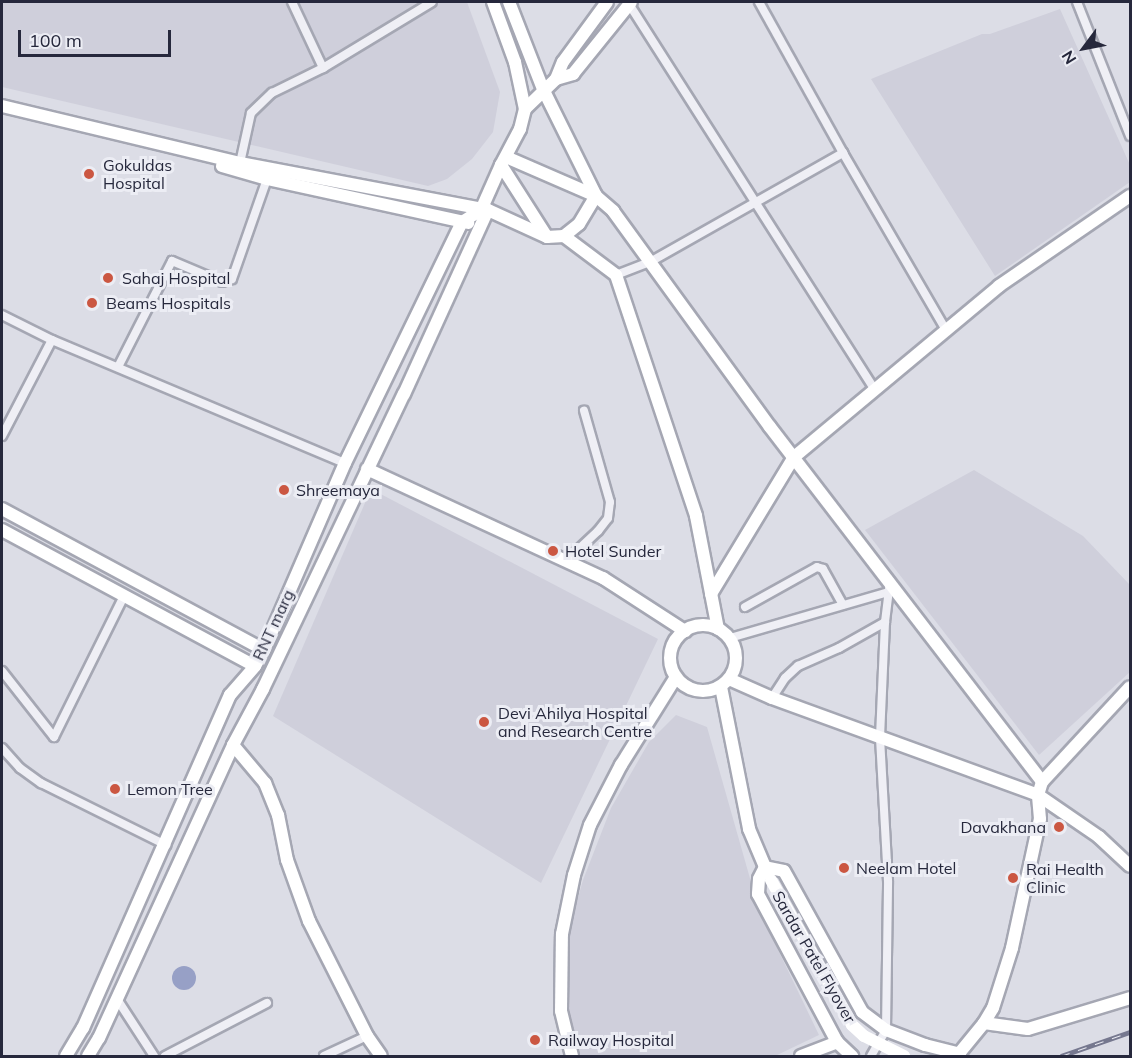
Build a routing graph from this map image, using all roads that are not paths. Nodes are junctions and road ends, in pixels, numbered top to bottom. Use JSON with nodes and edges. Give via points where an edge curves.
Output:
{"nodes":[{"id":1,"x":292,"y":2,"type":"edge"},
{"id":2,"x":432,"y":2,"type":"edge"},
{"id":3,"x":493,"y":2,"type":"edge"},
{"id":4,"x":509,"y":2,"type":"edge"},
{"id":5,"x":607,"y":2,"type":"edge"},
{"id":6,"x":759,"y":2,"type":"edge"},
{"id":7,"x":1077,"y":2,"type":"edge"},
{"id":8,"x":630,"y":3,"type":"edge"},
{"id":9,"x":323,"y":68,"type":"junction"},
{"id":10,"x":556,"y":79,"type":"junction"},
{"id":11,"x":543,"y":89,"type":"junction"},
{"id":12,"x":2,"y":106,"type":"edge"},
{"id":13,"x":525,"y":109,"type":"junction"},
{"id":14,"x":2,"y":113,"type":"edge"},
{"id":15,"x":1131,"y":136,"type":"edge"},
{"id":16,"x":843,"y":153,"type":"junction"},
{"id":17,"x":504,"y":161,"type":"junction"},
{"id":18,"x":240,"y":163,"type":"junction"},
{"id":19,"x":267,"y":179,"type":"junction"},
{"id":20,"x":596,"y":196,"type":"junction"},
{"id":21,"x":1131,"y":196,"type":"edge"},
{"id":22,"x":754,"y":203,"type":"junction"},
{"id":23,"x":485,"y":210,"type":"junction"},
{"id":24,"x":462,"y":222,"type":"junction"},
{"id":25,"x":481,"y":226,"type":"junction"},
{"id":26,"x":564,"y":236,"type":"junction"},
{"id":27,"x":547,"y":237,"type":"junction"},
{"id":28,"x":650,"y":262,"type":"junction"},
{"id":29,"x":616,"y":275,"type":"junction"},
{"id":30,"x":2,"y":315,"type":"edge"},
{"id":31,"x":946,"y":330,"type":"junction"},
{"id":32,"x":52,"y":339,"type":"junction"},
{"id":33,"x":118,"y":367,"type":"junction"},
{"id":34,"x":875,"y":390,"type":"junction"},
{"id":35,"x":584,"y":411,"type":"dead end"},
{"id":36,"x":2,"y":436,"type":"edge"},
{"id":37,"x":794,"y":457,"type":"junction"},
{"id":38,"x":345,"y":463,"type":"junction"},
{"id":39,"x":367,"y":469,"type":"junction"},
{"id":40,"x":2,"y":509,"type":"edge"},
{"id":41,"x":2,"y":530,"type":"edge"},
{"id":42,"x":566,"y":561,"type":"junction"},
{"id":43,"x":889,"y":587,"type":"junction"},
{"id":44,"x":711,"y":594,"type":"junction"},
{"id":45,"x":124,"y":596,"type":"junction"},
{"id":46,"x":843,"y":605,"type":"junction"},
{"id":47,"x":745,"y":607,"type":"dead end"},
{"id":48,"x":885,"y":622,"type":"junction"},
{"id":49,"x":718,"y":629,"type":"junction"},
{"id":50,"x":685,"y":631,"type":"junction"},
{"id":51,"x":730,"y":638,"type":"junction"},
{"id":52,"x":259,"y":647,"type":"junction"},
{"id":53,"x":250,"y":663,"type":"junction"},
{"id":54,"x":2,"y":671,"type":"edge"},
{"id":55,"x":676,"y":677,"type":"junction"},
{"id":56,"x":725,"y":683,"type":"junction"},
{"id":57,"x":1131,"y":687,"type":"edge"},
{"id":58,"x":772,"y":698,"type":"junction"},
{"id":59,"x":880,"y":737,"type":"junction"},
{"id":60,"x":233,"y":745,"type":"junction"},
{"id":61,"x":2,"y":748,"type":"edge"},
{"id":62,"x":1042,"y":782,"type":"junction"},
{"id":63,"x":1038,"y":795,"type":"junction"},
{"id":64,"x":166,"y":844,"type":"junction"},
{"id":65,"x":1131,"y":866,"type":"edge"},
{"id":66,"x":765,"y":867,"type":"junction"},
{"id":67,"x":1131,"y":998,"type":"edge"},
{"id":68,"x":117,"y":999,"type":"junction"},
{"id":69,"x":267,"y":1003,"type":"dead end"},
{"id":70,"x":984,"y":1023,"type":"junction"},
{"id":71,"x":886,"y":1030,"type":"junction"},
{"id":72,"x":367,"y":1036,"type":"junction"},
{"id":73,"x":837,"y":1042,"type":"junction"},
{"id":74,"x":844,"y":1055,"type":"edge"},
{"id":75,"x":959,"y":1055,"type":"edge"},
{"id":76,"x":66,"y":1056,"type":"edge"},
{"id":77,"x":88,"y":1056,"type":"edge"},
{"id":78,"x":154,"y":1056,"type":"edge"},
{"id":79,"x":165,"y":1056,"type":"edge"},
{"id":80,"x":324,"y":1056,"type":"edge"},
{"id":81,"x":381,"y":1056,"type":"edge"},
{"id":82,"x":572,"y":1056,"type":"edge"},
{"id":83,"x":801,"y":1056,"type":"edge"},
{"id":84,"x":871,"y":1056,"type":"edge"},
{"id":85,"x":904,"y":1056,"type":"edge"}],
"edges":[{"from":1,"to":9,"type":"street"},
{"from":2,"to":9,"type":"street"},
{"from":3,"to":13,"type":"main road","via":[[515,62]]},
{"from":4,"to":11,"type":"main road"},
{"from":5,"to":10,"type":"main road","via":[[563,62]]},
{"from":6,"to":16,"type":"street"},
{"from":7,"to":15,"type":"street"},
{"from":8,"to":10,"type":"main road","via":[[573,74]]},
{"from":8,"to":22,"type":"street"},
{"from":9,"to":18,"type":"street","via":[[272,93],[251,113]]},
{"from":10,"to":11,"type":"main road"},
{"from":11,"to":13,"type":"main road"},
{"from":11,"to":20,"type":"main road"},
{"from":12,"to":18,"type":"main road"},
{"from":13,"to":17,"type":"main road","name":"RNT marg"},
{"from":14,"to":19,"type":"main road"},
{"from":16,"to":22,"type":"street"},
{"from":16,"to":31,"type":"street"},
{"from":17,"to":20,"type":"main road"},
{"from":17,"to":23,"type":"main road","name":"RNT marg"},
{"from":17,"to":27,"type":"main road"},
{"from":18,"to":23,"type":"main road"},
{"from":19,"to":24,"type":"main road"},
{"from":19,"to":33,"type":"street","via":[[232,279],[222,282],[172,261]]},
{"from":20,"to":26,"type":"main road","via":[[579,224]]},
{"from":20,"to":28,"type":"main road","via":[[613,211]]},
{"from":21,"to":31,"type":"main road","via":[[999,286]]},
{"from":22,"to":28,"type":"street"},
{"from":22,"to":34,"type":"street"},
{"from":23,"to":24,"type":"main road"},
{"from":23,"to":25,"type":"main road","name":"RNT marg"},
{"from":23,"to":27,"type":"main road"},
{"from":24,"to":25,"type":"main road"},
{"from":24,"to":38,"type":"main road","name":"RNT marg"},
{"from":25,"to":39,"type":"main road","name":"RNT marg"},
{"from":26,"to":27,"type":"main road"},
{"from":26,"to":29,"type":"main road"},
{"from":28,"to":29,"type":"street"},
{"from":28,"to":37,"type":"main road"},
{"from":29,"to":44,"type":"main road","via":[[696,516]]},
{"from":30,"to":32,"type":"street"},
{"from":31,"to":34,"type":"main road"},
{"from":32,"to":33,"type":"street"},
{"from":32,"to":36,"type":"street"},
{"from":33,"to":38,"type":"street"},
{"from":34,"to":37,"type":"main road"},
{"from":35,"to":42,"type":"street","via":[[610,502],[608,518]]},
{"from":37,"to":43,"type":"main road"},
{"from":37,"to":44,"type":"main road"},
{"from":38,"to":52,"type":"main road","name":"RNT marg"},
{"from":39,"to":42,"type":"main road"},
{"from":39,"to":60,"type":"main road","name":"RNT marg"},
{"from":40,"to":52,"type":"main road"},
{"from":41,"to":45,"type":"main road"},
{"from":42,"to":50,"type":"main road","via":[[603,578]]},
{"from":43,"to":46,"type":"street"},
{"from":43,"to":48,"type":"street"},
{"from":43,"to":62,"type":"main road"},
{"from":44,"to":49,"type":"main road"},
{"from":45,"to":53,"type":"main road"},
{"from":45,"to":54,"type":"street","via":[[54,737]]},
{"from":46,"to":47,"type":"street","via":[[823,570],[817,567]]},
{"from":46,"to":51,"type":"street"},
{"from":48,"to":58,"type":"street","via":[[798,666]]},
{"from":48,"to":59,"type":"street"},
{"from":49,"to":50,"type":"main road","via":[[701,625]]},
{"from":49,"to":51,"type":"main road"},
{"from":50,"to":55,"type":"main road","via":[[672,647],[671,667]]},
{"from":51,"to":56,"type":"main road","via":[[736,659]]},
{"from":52,"to":53,"type":"main road","name":"RNT marg"},
{"from":53,"to":64,"type":"main road","name":"RNT marg","via":[[230,695]]},
{"from":55,"to":56,"type":"main road","via":[[696,691],[705,692]]},
{"from":55,"to":82,"type":"main road","via":[[621,765],[590,825],[574,875],[562,934],[561,1011]]},
{"from":56,"to":58,"type":"main road"},
{"from":56,"to":66,"type":"main road","name":"Sardar Patel Flyover","via":[[749,829]]},
{"from":57,"to":62,"type":"main road"},
{"from":58,"to":59,"type":"main road"},
{"from":59,"to":63,"type":"main road"},
{"from":59,"to":71,"type":"street","via":[[888,881]]},
{"from":60,"to":68,"type":"main road","name":"RNT marg"},
{"from":60,"to":72,"type":"main road","via":[[265,783],[309,921]]},
{"from":61,"to":64,"type":"street","via":[[41,783]]},
{"from":62,"to":63,"type":"main road"},
{"from":63,"to":65,"type":"main road","via":[[1099,837]]},
{"from":63,"to":70,"type":"main road","via":[[1040,819],[1012,948],[993,1008]]},
{"from":64,"to":76,"type":"main road","name":"RNT marg","via":[[83,1028]]},
{"from":66,"to":71,"type":"main road","via":[[784,871],[862,1012]]},
{"from":66,"to":73,"type":"main road","via":[[758,894]]},
{"from":66,"to":85,"type":"main road","name":"Sardar Patel Flyover","bridge":true,"via":[[852,1026]]},
{"from":67,"to":70,"type":"main road","via":[[1028,1029]]},
{"from":68,"to":77,"type":"main road","name":"RNT marg"},
{"from":68,"to":78,"type":"street"},
{"from":69,"to":79,"type":"street"},
{"from":70,"to":75,"type":"main road"},
{"from":71,"to":75,"type":"main road"},
{"from":71,"to":84,"type":"street"},
{"from":72,"to":80,"type":"street"},
{"from":72,"to":81,"type":"main road"},
{"from":73,"to":74,"type":"main road"},
{"from":73,"to":83,"type":"main road"}]}
